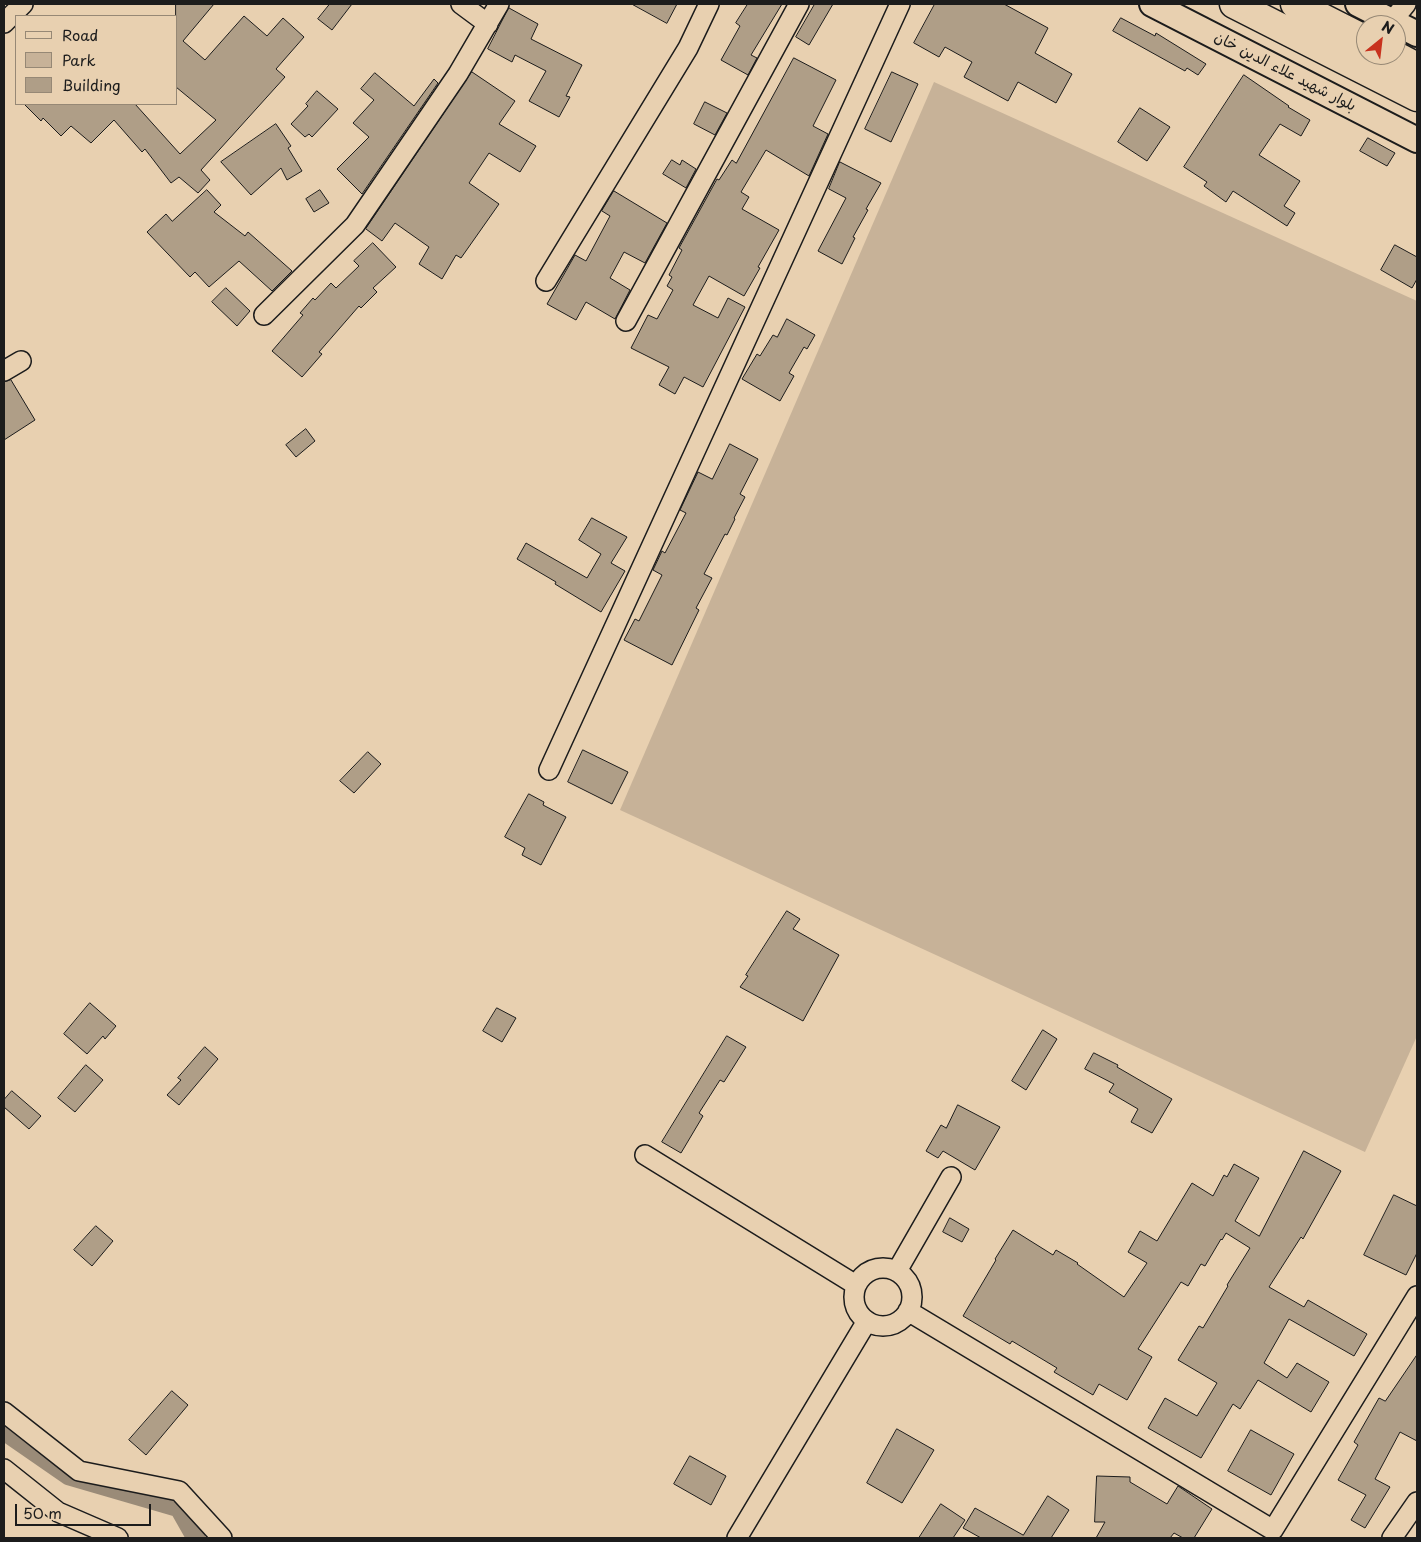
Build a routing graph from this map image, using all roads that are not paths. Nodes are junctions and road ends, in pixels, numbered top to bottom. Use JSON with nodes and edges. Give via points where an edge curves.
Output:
{"nodes":[{"id":1,"x":462,"y":4,"type":"edge"},
{"id":2,"x":500,"y":4,"type":"edge"},
{"id":3,"x":709,"y":4,"type":"edge"},
{"id":4,"x":799,"y":4,"type":"edge"},
{"id":5,"x":900,"y":4,"type":"edge"},
{"id":6,"x":1152,"y":4,"type":"edge"},
{"id":7,"x":1234,"y":4,"type":"edge"},
{"id":8,"x":1295,"y":4,"type":"edge"},
{"id":9,"x":1358,"y":4,"type":"edge"},
{"id":10,"x":1399,"y":13,"type":"edge"},
{"id":11,"x":488,"y":24,"type":"junction"},
{"id":12,"x":1417,"y":34,"type":"edge"},
{"id":13,"x":1356,"y":35,"type":"edge"},
{"id":14,"x":1417,"y":97,"type":"edge"},
{"id":15,"x":1417,"y":140,"type":"edge"},
{"id":16,"x":546,"y":281,"type":"dead end"},
{"id":17,"x":264,"y":315,"type":"dead end"},
{"id":18,"x":626,"y":321,"type":"dead end"},
{"id":19,"x":21,"y":361,"type":"dead end"},
{"id":20,"x":4,"y":371,"type":"edge"},
{"id":21,"x":549,"y":770,"type":"dead end"},
{"id":22,"x":645,"y":1155,"type":"dead end"},
{"id":23,"x":951,"y":1177,"type":"dead end"},
{"id":24,"x":897,"y":1271,"type":"junction"},
{"id":25,"x":856,"y":1285,"type":"junction"},
{"id":26,"x":1417,"y":1296,"type":"edge"},
{"id":27,"x":908,"y":1311,"type":"junction"},
{"id":28,"x":867,"y":1321,"type":"junction"},
{"id":29,"x":4,"y":1412,"type":"edge"},
{"id":30,"x":4,"y":1469,"type":"edge"},
{"id":31,"x":1417,"y":1502,"type":"edge"},
{"id":32,"x":118,"y":1538,"type":"edge"},
{"id":33,"x":222,"y":1538,"type":"edge"},
{"id":34,"x":737,"y":1538,"type":"edge"},
{"id":35,"x":1392,"y":1538,"type":"edge"}],
"edges":[{"from":1,"to":11,"type":"street"},
{"from":2,"to":11,"type":"street"},
{"from":3,"to":16,"type":"street","via":[[688,48]]},
{"from":4,"to":18,"type":"street"},
{"from":5,"to":21,"type":"street"},
{"from":6,"to":15,"type":"street","name":"بلوار شهید علاء الدین خان"},
{"from":7,"to":14,"type":"highway"},
{"from":8,"to":13,"type":"highway"},
{"from":9,"to":10,"type":"street"},
{"from":10,"to":12,"type":"street"},
{"from":11,"to":17,"type":"street","via":[[458,74],[355,225]]},
{"from":19,"to":20,"type":"street"},
{"from":22,"to":25,"type":"street"},
{"from":23,"to":24,"type":"street"},
{"from":24,"to":25,"type":"street","via":[[888,1268],[869,1271]]},
{"from":24,"to":27,"type":"street","via":[[910,1284],[912,1302]]},
{"from":25,"to":28,"type":"street","via":[[855,1305]]},
{"from":26,"to":27,"type":"street","via":[[1273,1530]]},
{"from":27,"to":28,"type":"street","via":[[903,1318],[886,1326]]},
{"from":28,"to":34,"type":"street"},
{"from":29,"to":33,"type":"street","via":[[79,1471],[179,1491]]},
{"from":30,"to":32,"type":"street","via":[[58,1512]]},
{"from":31,"to":35,"type":"street"}]}
